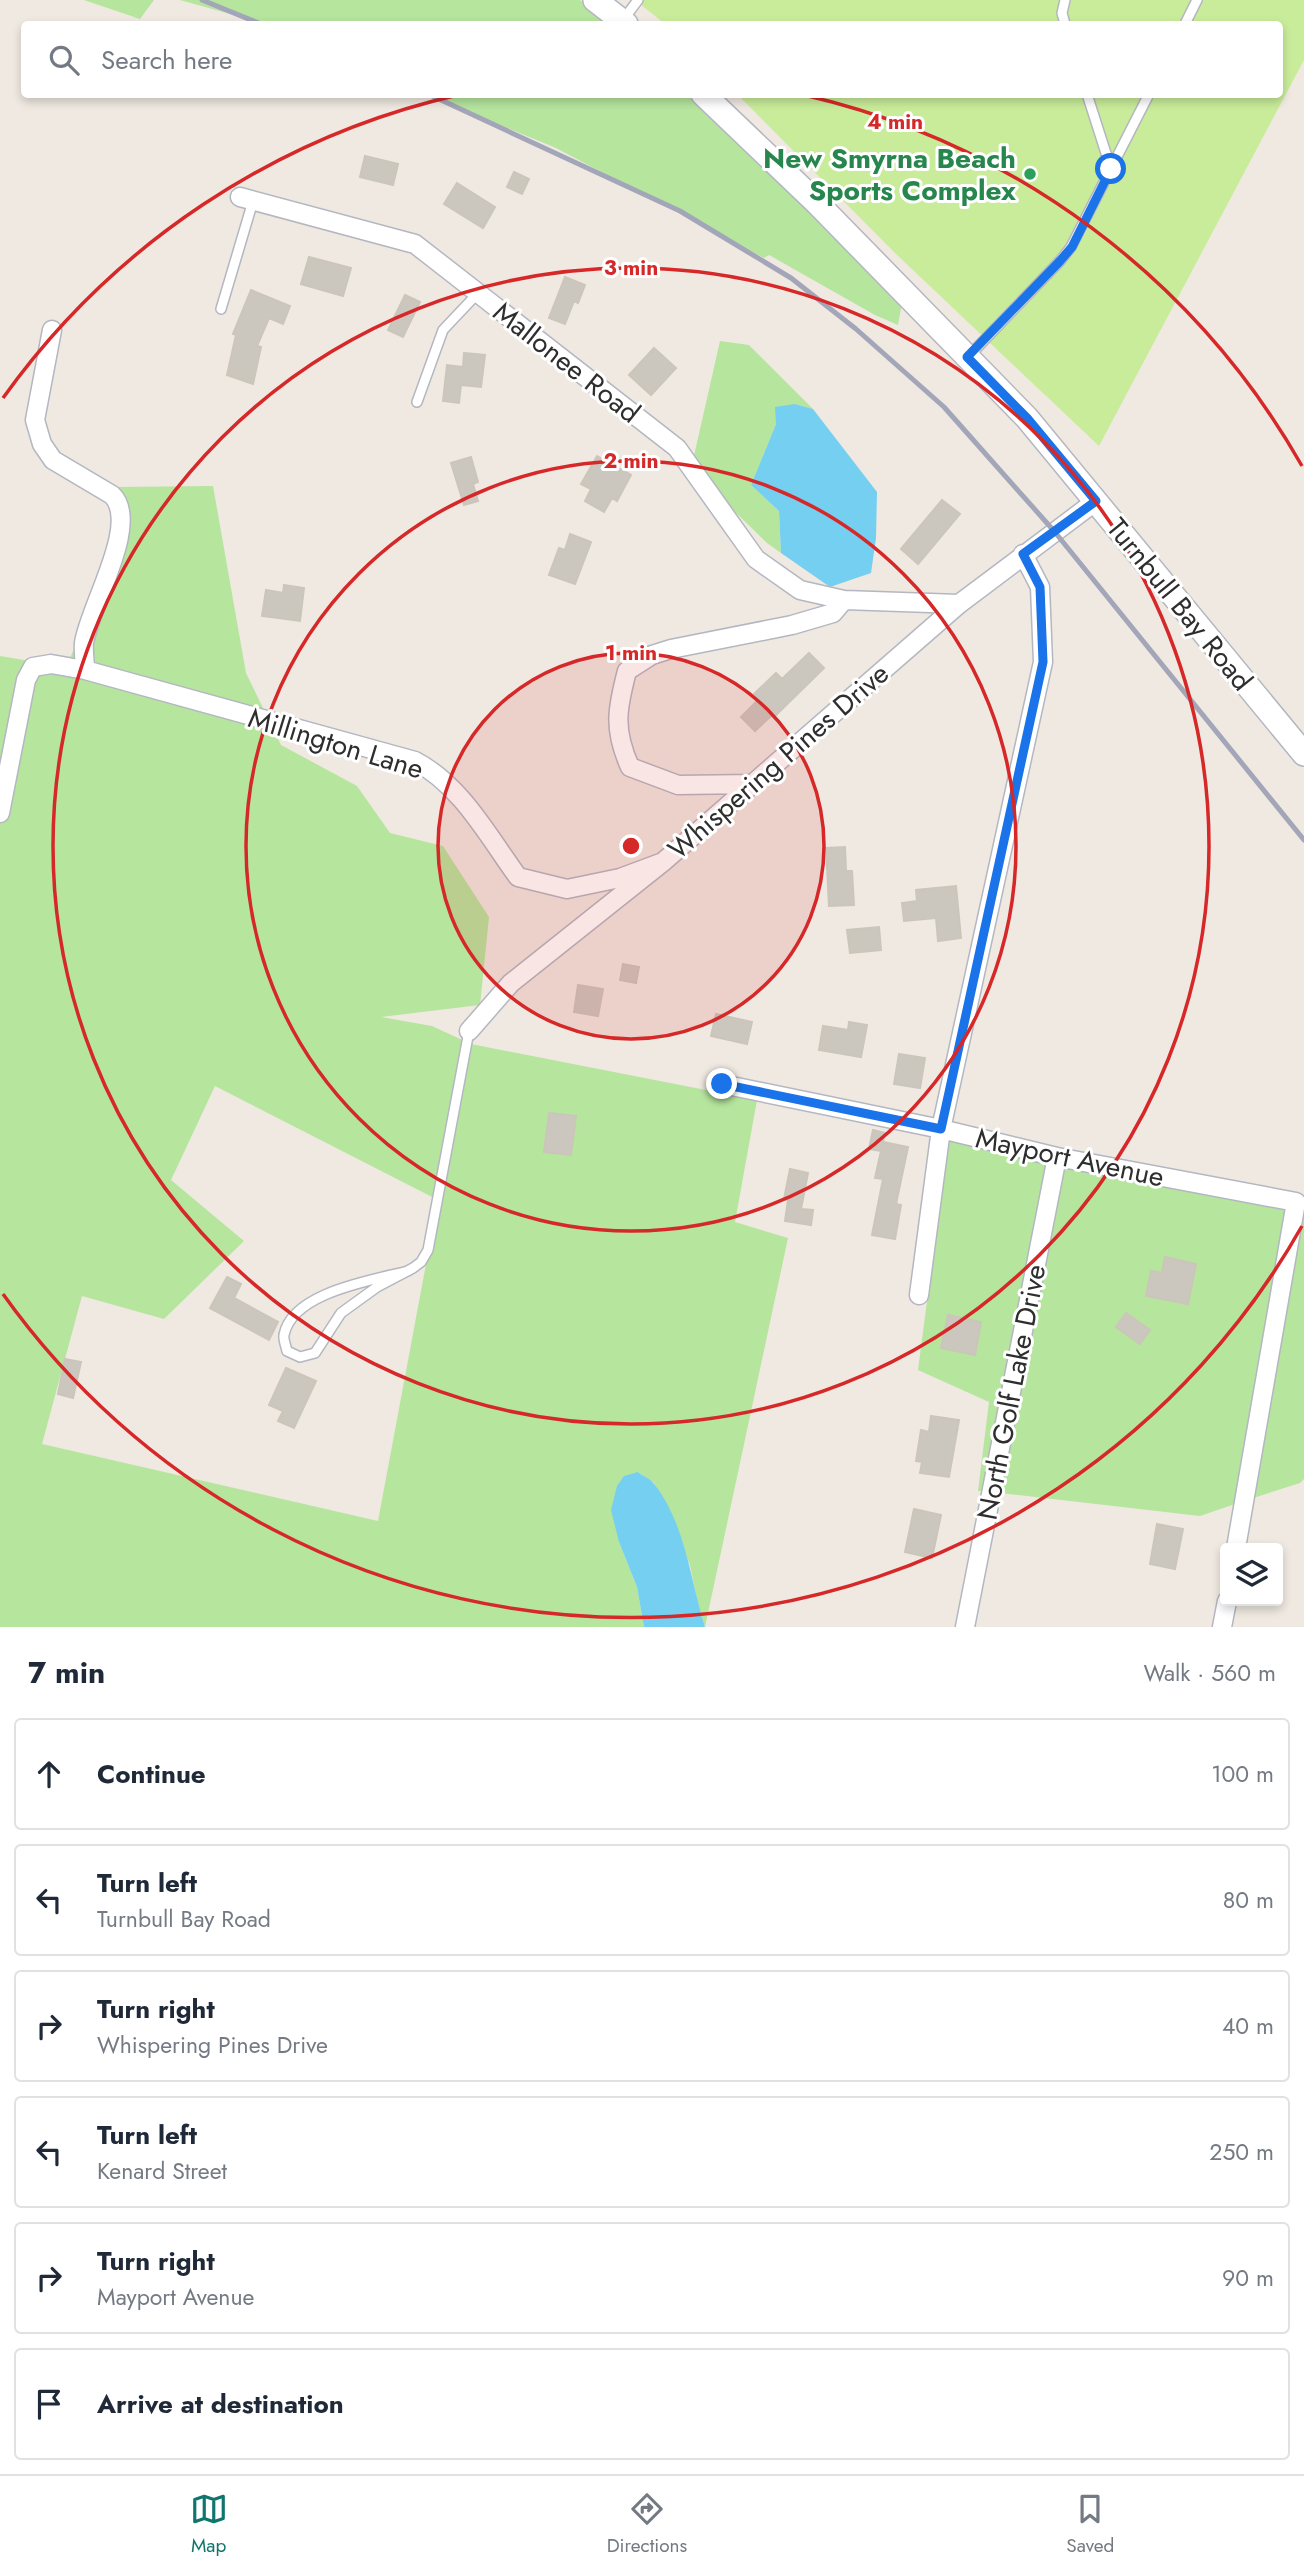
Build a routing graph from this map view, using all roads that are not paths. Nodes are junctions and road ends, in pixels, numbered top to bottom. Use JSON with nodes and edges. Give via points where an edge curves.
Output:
{"nodes":[{"id":1,"x":594,"y":0,"type":"edge"},
{"id":2,"x":638,"y":0,"type":"edge"},
{"id":3,"x":1065,"y":0,"type":"edge"},
{"id":4,"x":1197,"y":0,"type":"edge"},
{"id":5,"x":621,"y":21,"type":"edge"},
{"id":6,"x":625,"y":21,"type":"edge"},
{"id":7,"x":1064,"y":21,"type":"edge"},
{"id":8,"x":1186,"y":21,"type":"edge"},
{"id":9,"x":707,"y":98,"type":"edge"},
{"id":10,"x":1088,"y":98,"type":"edge"},
{"id":11,"x":1147,"y":98,"type":"edge"},
{"id":12,"x":1111,"y":169,"type":"junction"},
{"id":13,"x":247,"y":199,"type":"joint"},
{"id":14,"x":478,"y":293,"type":"junction"},
{"id":15,"x":220,"y":309,"type":"dead end"},
{"id":16,"x":52,"y":330,"type":"dead end"},
{"id":17,"x":967,"y":357,"type":"junction"},
{"id":18,"x":417,"y":402,"type":"dead end"},
{"id":19,"x":1096,"y":501,"type":"junction"},
{"id":20,"x":1023,"y":554,"type":"junction"},
{"id":21,"x":844,"y":600,"type":"junction"},
{"id":22,"x":959,"y":604,"type":"junction"},
{"id":23,"x":85,"y":670,"type":"junction"},
{"id":24,"x":1304,"y":754,"type":"edge"},
{"id":25,"x":754,"y":784,"type":"junction"},
{"id":26,"x":0,"y":813,"type":"edge"},
{"id":27,"x":663,"y":862,"type":"junction"},
{"id":28,"x":469,"y":1031,"type":"joint"},
{"id":29,"x":722,"y":1084,"type":"dead end"},
{"id":30,"x":941,"y":1129,"type":"junction"},
{"id":31,"x":1057,"y":1157,"type":"junction"},
{"id":32,"x":408,"y":1271,"type":"junction"},
{"id":33,"x":919,"y":1294,"type":"dead end"},
{"id":34,"x":1237,"y":1543,"type":"edge"},
{"id":35,"x":1226,"y":1606,"type":"edge"},
{"id":36,"x":965,"y":1627,"type":"edge"},
{"id":37,"x":1222,"y":1627,"type":"edge"}],
"edges":[{"from":1,"to":5,"type":"street"},
{"from":2,"to":6,"type":"lane"},
{"from":3,"to":7,"type":"lane"},
{"from":4,"to":8,"type":"lane"},
{"from":9,"to":17,"type":"street","name":"Turnbull Bay Road"},
{"from":10,"to":12,"type":"lane"},
{"from":11,"to":12,"type":"lane"},
{"from":12,"to":17,"type":"lane","via":[[1072,247]]},
{"from":13,"to":14,"type":"street","name":"Mallonee Road","via":[[415,244]]},
{"from":13,"to":15,"type":"lane"},
{"from":14,"to":18,"type":"lane","via":[[443,330]]},
{"from":14,"to":21,"type":"street","name":"Mallonee Road","via":[[677,448],[756,559],[800,590]]},
{"from":16,"to":23,"type":"street","via":[[35,420],[42,444],[53,460],[112,495],[122,516],[84,643]]},
{"from":17,"to":19,"type":"street","name":"Turnbull Bay Road","via":[[1027,418]]},
{"from":19,"to":20,"type":"street","name":"Whispering Pines Drive"},
{"from":19,"to":24,"type":"street","name":"Turnbull Bay Road"},
{"from":20,"to":22,"type":"street","name":"Whispering Pines Drive"},
{"from":20,"to":30,"type":"street","via":[[1040,587],[1043,662]]},
{"from":21,"to":22,"type":"street","name":"Mallonee Road"},
{"from":21,"to":25,"type":"street","via":[[833,613],[671,649],[627,671],[617,709],[622,749],[630,767],[678,785]]},
{"from":22,"to":25,"type":"street","name":"Whispering Pines Drive"},
{"from":23,"to":26,"type":"street","name":"Millington Lane","via":[[51,664],[33,667],[26,680]]},
{"from":23,"to":27,"type":"street","name":"Millington Lane","via":[[415,761],[458,794],[517,877],[567,889],[620,878]]},
{"from":25,"to":27,"type":"street","name":"Whispering Pines Drive"},
{"from":27,"to":28,"type":"street","name":"Whispering Pines Drive","via":[[510,983]]},
{"from":28,"to":32,"type":"lane","via":[[428,1250]]},
{"from":29,"to":30,"type":"street","name":"Mayport Avenue"},
{"from":30,"to":31,"type":"street","name":"Mayport Avenue"},
{"from":30,"to":33,"type":"street"},
{"from":31,"to":34,"type":"street","name":"Mayport Avenue","via":[[1296,1202]]},
{"from":31,"to":36,"type":"street","name":"North Golf Lake Drive"},
{"from":32,"to":32,"type":"lane","via":[[341,1313],[315,1353],[300,1357],[287,1351],[284,1336],[290,1321],[306,1304],[334,1291]]},
{"from":35,"to":37,"type":"street"}]}
